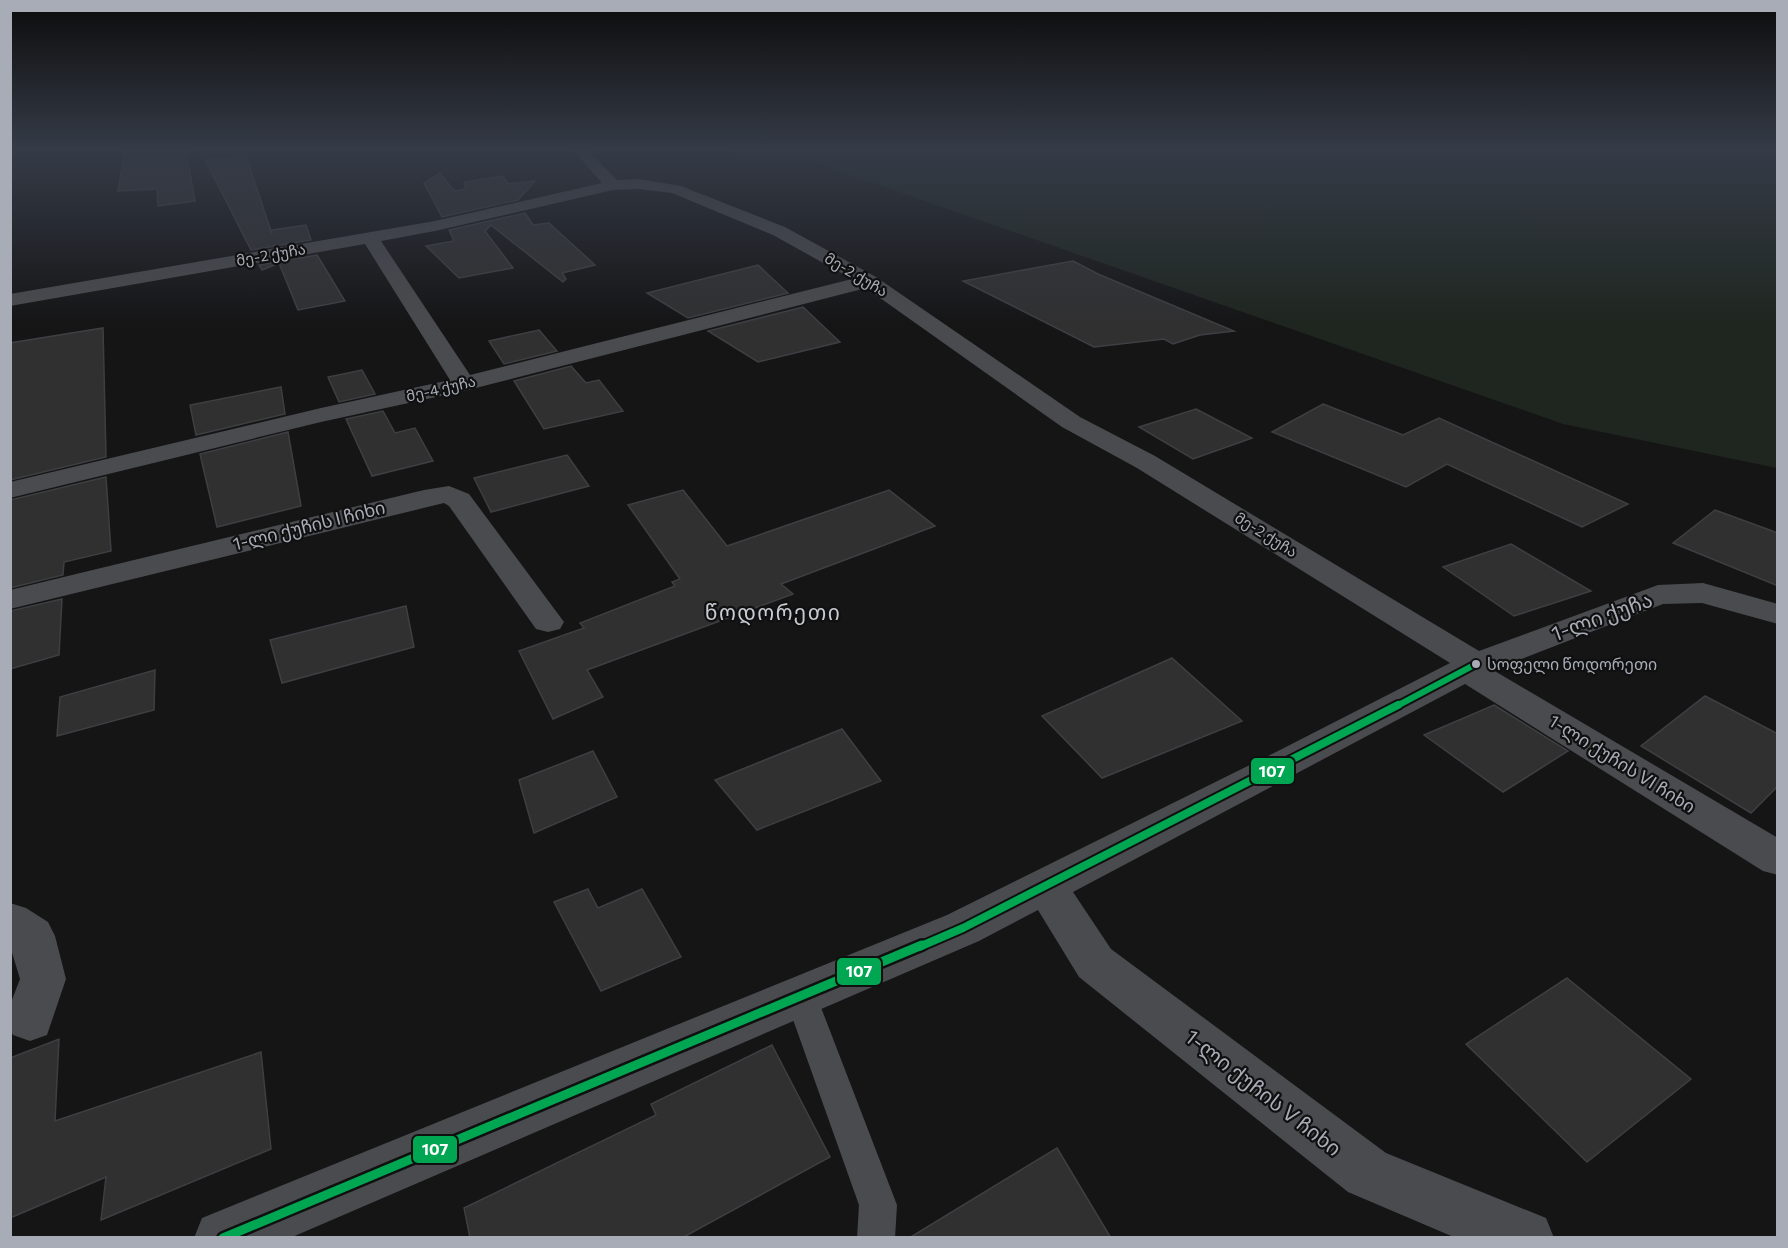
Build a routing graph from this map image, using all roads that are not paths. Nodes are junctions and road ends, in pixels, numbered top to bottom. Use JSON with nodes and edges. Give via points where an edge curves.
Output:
{"nodes":[{"id":1,"x":512,"y":208,"type":"edge"},
{"id":2,"x":723,"y":208,"type":"edge"},
{"id":3,"x":370,"y":238,"type":"junction"},
{"id":4,"x":869,"y":281,"type":"junction"},
{"id":5,"x":10,"y":300,"type":"edge"},
{"id":6,"x":464,"y":384,"type":"junction"},
{"id":7,"x":10,"y":490,"type":"edge"},
{"id":8,"x":10,"y":600,"type":"edge"},
{"id":9,"x":1778,"y":614,"type":"edge"},
{"id":10,"x":548,"y":622,"type":"dead end"},
{"id":11,"x":1471,"y":667,"type":"junction"},
{"id":12,"x":1778,"y":859,"type":"edge"},
{"id":13,"x":1046,"y":886,"type":"junction"},
{"id":14,"x":10,"y":921,"type":"edge"},
{"id":15,"x":801,"y":997,"type":"junction"},
{"id":16,"x":30,"y":1019,"type":"dead end"},
{"id":17,"x":222,"y":1238,"type":"edge"},
{"id":18,"x":876,"y":1238,"type":"edge"},
{"id":19,"x":1526,"y":1238,"type":"edge"}],
"edges":[{"from":1,"to":3,"type":"street","name":"მე-2 ქუჩა"},
{"from":2,"to":4,"type":"street","name":"მე-2 ქუჩა","via":[[779,231]]},
{"from":3,"to":5,"type":"street","name":"მე-2 ქუჩა"},
{"from":3,"to":6,"type":"street"},
{"from":4,"to":6,"type":"street","name":"მე-4 ქუჩა"},
{"from":4,"to":11,"type":"street","name":"მე-2 ქუჩა","via":[[1071,422],[1146,462]]},
{"from":6,"to":7,"type":"street","name":"მე-4 ქუჩა"},
{"from":8,"to":10,"type":"street","name":"1-ლი ქუჩის I ჩიხი","via":[[449,494],[459,500]]},
{"from":9,"to":11,"type":"street","name":"1-ლი ქუჩა","via":[[1703,593],[1658,595]]},
{"from":11,"to":12,"type":"street","name":"1-ლი ქუჩის VI ჩიხი"},
{"from":11,"to":13,"type":"street","name":"1-ლი ქუჩა"},
{"from":13,"to":15,"type":"street","name":"1-ლი ქუჩა","via":[[963,928]]},
{"from":13,"to":19,"type":"street","name":"1-ლი ქუჩის V ჩიხი","via":[[1095,963],[1367,1173]]},
{"from":14,"to":16,"type":"street","via":[[32,936],[43,979]]},
{"from":15,"to":17,"type":"street","name":"1-ლი ქუჩა"},
{"from":15,"to":18,"type":"lane","via":[[878,1205]]}]}
